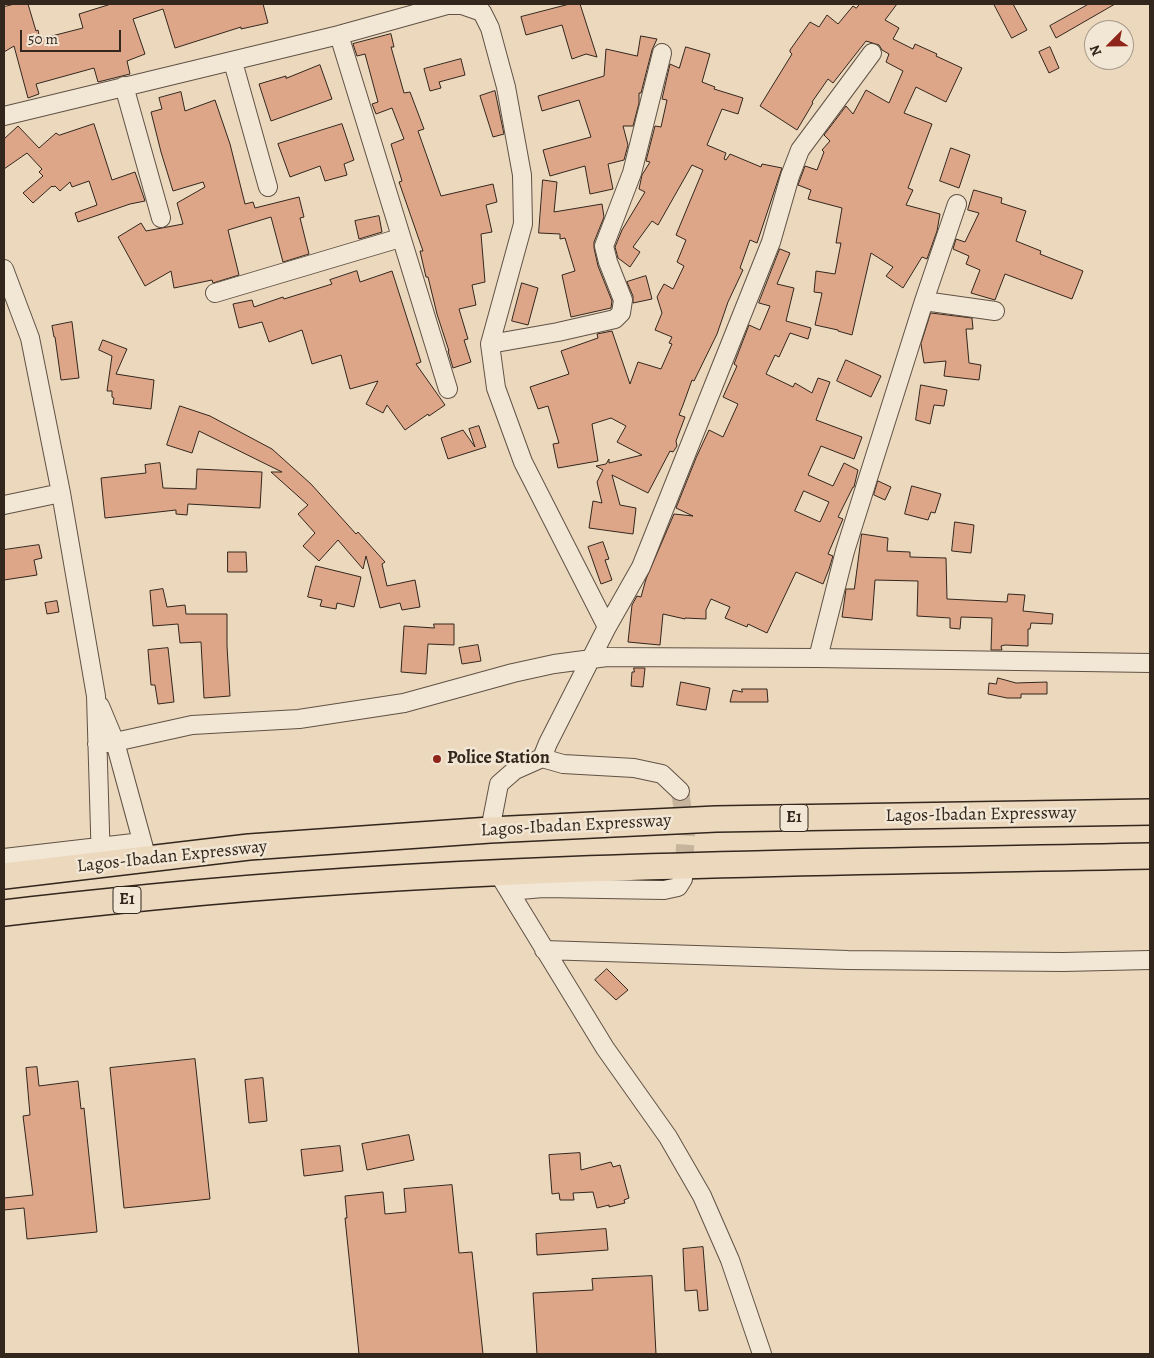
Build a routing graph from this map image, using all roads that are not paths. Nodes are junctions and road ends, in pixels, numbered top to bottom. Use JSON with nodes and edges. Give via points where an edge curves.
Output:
{"nodes":[{"id":1,"x":484,"y":8,"type":"edge"},
{"id":2,"x":339,"y":35,"type":"junction"},
{"id":3,"x":662,"y":53,"type":"dead end"},
{"id":4,"x":872,"y":53,"type":"dead end"},
{"id":5,"x":233,"y":62,"type":"junction"},
{"id":6,"x":124,"y":86,"type":"junction"},
{"id":7,"x":4,"y":116,"type":"edge"},
{"id":8,"x":268,"y":186,"type":"dead end"},
{"id":9,"x":957,"y":204,"type":"dead end"},
{"id":10,"x":161,"y":218,"type":"dead end"},
{"id":11,"x":400,"y":238,"type":"junction"},
{"id":12,"x":4,"y":269,"type":"edge"},
{"id":13,"x":7,"y":286,"type":"edge"},
{"id":14,"x":215,"y":292,"type":"dead end"},
{"id":15,"x":924,"y":301,"type":"junction"},
{"id":16,"x":995,"y":311,"type":"dead end"},
{"id":17,"x":490,"y":344,"type":"junction"},
{"id":18,"x":448,"y":388,"type":"dead end"},
{"id":19,"x":61,"y":493,"type":"junction"},
{"id":20,"x":4,"y":505,"type":"edge"},
{"id":21,"x":606,"y":627,"type":"junction"},
{"id":22,"x":818,"y":658,"type":"junction"},
{"id":23,"x":591,"y":659,"type":"junction"},
{"id":24,"x":1150,"y":663,"type":"edge"},
{"id":25,"x":96,"y":696,"type":"junction"},
{"id":26,"x":115,"y":742,"type":"junction"},
{"id":27,"x":97,"y":744,"type":"junction"},
{"id":28,"x":542,"y":758,"type":"junction"},
{"id":29,"x":680,"y":791,"type":"tunnel mouth"},
{"id":30,"x":1150,"y":812,"type":"edge"},
{"id":31,"x":490,"y":830,"type":"junction"},
{"id":32,"x":144,"y":851,"type":"junction"},
{"id":33,"x":101,"y":855,"type":"junction"},
{"id":34,"x":1150,"y":856,"type":"edge"},
{"id":35,"x":4,"y":858,"type":"edge"},
{"id":36,"x":4,"y":876,"type":"edge"},
{"id":37,"x":683,"y":879,"type":"dead end"},
{"id":38,"x":504,"y":882,"type":"junction"},
{"id":39,"x":4,"y":913,"type":"edge"},
{"id":40,"x":544,"y":950,"type":"junction"},
{"id":41,"x":1150,"y":960,"type":"edge"},
{"id":42,"x":762,"y":1354,"type":"edge"}],
"edges":[{"from":1,"to":2,"type":"street","via":[[447,5]]},
{"from":1,"to":17,"type":"street","via":[[506,87],[522,175],[523,224]]},
{"from":2,"to":5,"type":"street"},
{"from":2,"to":11,"type":"street"},
{"from":3,"to":17,"type":"street","via":[[632,173],[604,246],[623,300],[621,313],[615,319]]},
{"from":4,"to":21,"type":"street","via":[[800,150],[771,242],[641,567]]},
{"from":5,"to":6,"type":"street"},
{"from":5,"to":8,"type":"street"},
{"from":6,"to":7,"type":"street"},
{"from":6,"to":10,"type":"street"},
{"from":9,"to":15,"type":"street"},
{"from":11,"to":14,"type":"street"},
{"from":11,"to":18,"type":"street"},
{"from":12,"to":13,"type":"street"},
{"from":13,"to":19,"type":"street","via":[[30,338]]},
{"from":15,"to":16,"type":"street"},
{"from":15,"to":22,"type":"street","via":[[845,551]]},
{"from":17,"to":21,"type":"street","via":[[496,388],[523,462]]},
{"from":19,"to":20,"type":"street"},
{"from":19,"to":25,"type":"street"},
{"from":21,"to":23,"type":"street"},
{"from":22,"to":23,"type":"street"},
{"from":22,"to":24,"type":"street"},
{"from":23,"to":26,"type":"street","via":[[513,672],[404,703],[299,719],[192,725]]},
{"from":23,"to":28,"type":"street"},
{"from":25,"to":26,"type":"street"},
{"from":25,"to":27,"type":"street"},
{"from":26,"to":27,"type":"street"},
{"from":26,"to":32,"type":"street"},
{"from":27,"to":33,"type":"street"},
{"from":28,"to":29,"type":"street","via":[[563,764],[662,774]]},
{"from":28,"to":31,"type":"street","via":[[515,770],[499,784]]},
{"from":30,"to":31,"type":"highway","name":"Lagos-Ibadan Expressway","number":"E1","via":[[716,820]]},
{"from":31,"to":32,"type":"highway","name":"Lagos-Ibadan Expressway","number":"E1"},
{"from":32,"to":33,"type":"highway","name":"Lagos-Ibadan Expressway","number":"E1"},
{"from":33,"to":35,"type":"street"},
{"from":33,"to":36,"type":"highway","name":"Lagos-Ibadan Expressway","number":"E1"},
{"from":34,"to":38,"type":"highway","number":"E1","via":[[721,864]]},
{"from":37,"to":38,"type":"street","via":[[678,888],[664,890],[543,888]]},
{"from":38,"to":39,"type":"highway","number":"E1","via":[[251,887]]},
{"from":38,"to":40,"type":"street"},
{"from":40,"to":41,"type":"street","via":[[848,960]]},
{"from":40,"to":42,"type":"street","via":[[605,1048],[668,1137],[702,1196],[730,1260]]}]}
